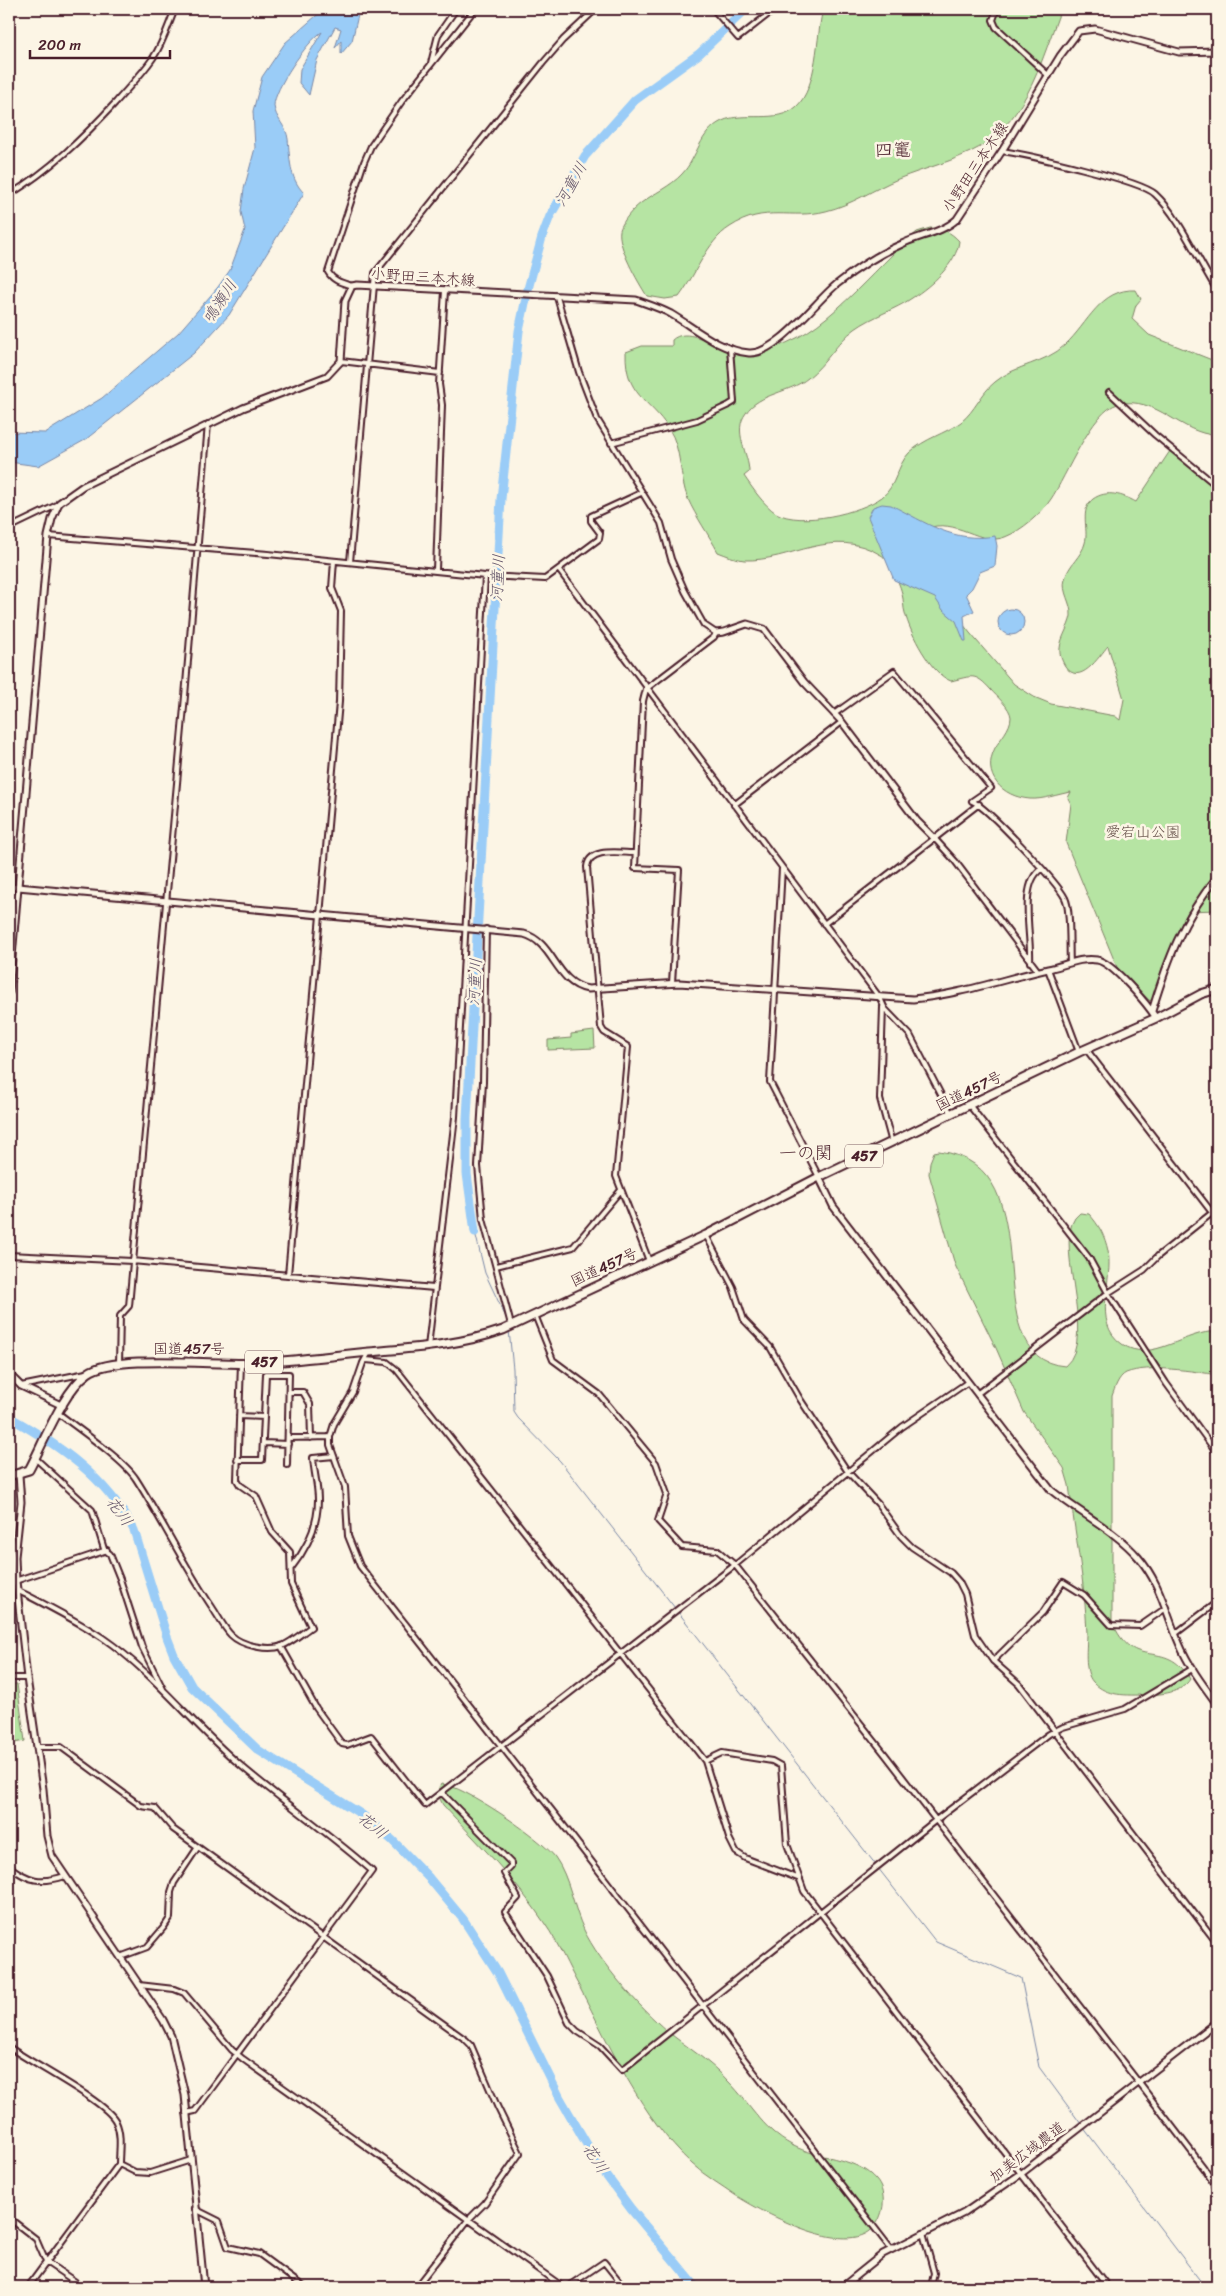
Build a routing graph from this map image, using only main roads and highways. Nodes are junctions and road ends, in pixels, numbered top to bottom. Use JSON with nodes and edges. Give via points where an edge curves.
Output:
{"nodes":[{"id":1,"x":1217,"y":989,"type":"edge"},
{"id":2,"x":9,"y":1476,"type":"edge"}],
"edges":[{"from":1,"to":2,"type":"highway","name":"国道457号","number":"457","via":[[951,1114],[706,1235],[491,1334],[428,1347],[279,1361],[119,1364],[88,1373],[58,1413],[29,1470]]}]}
